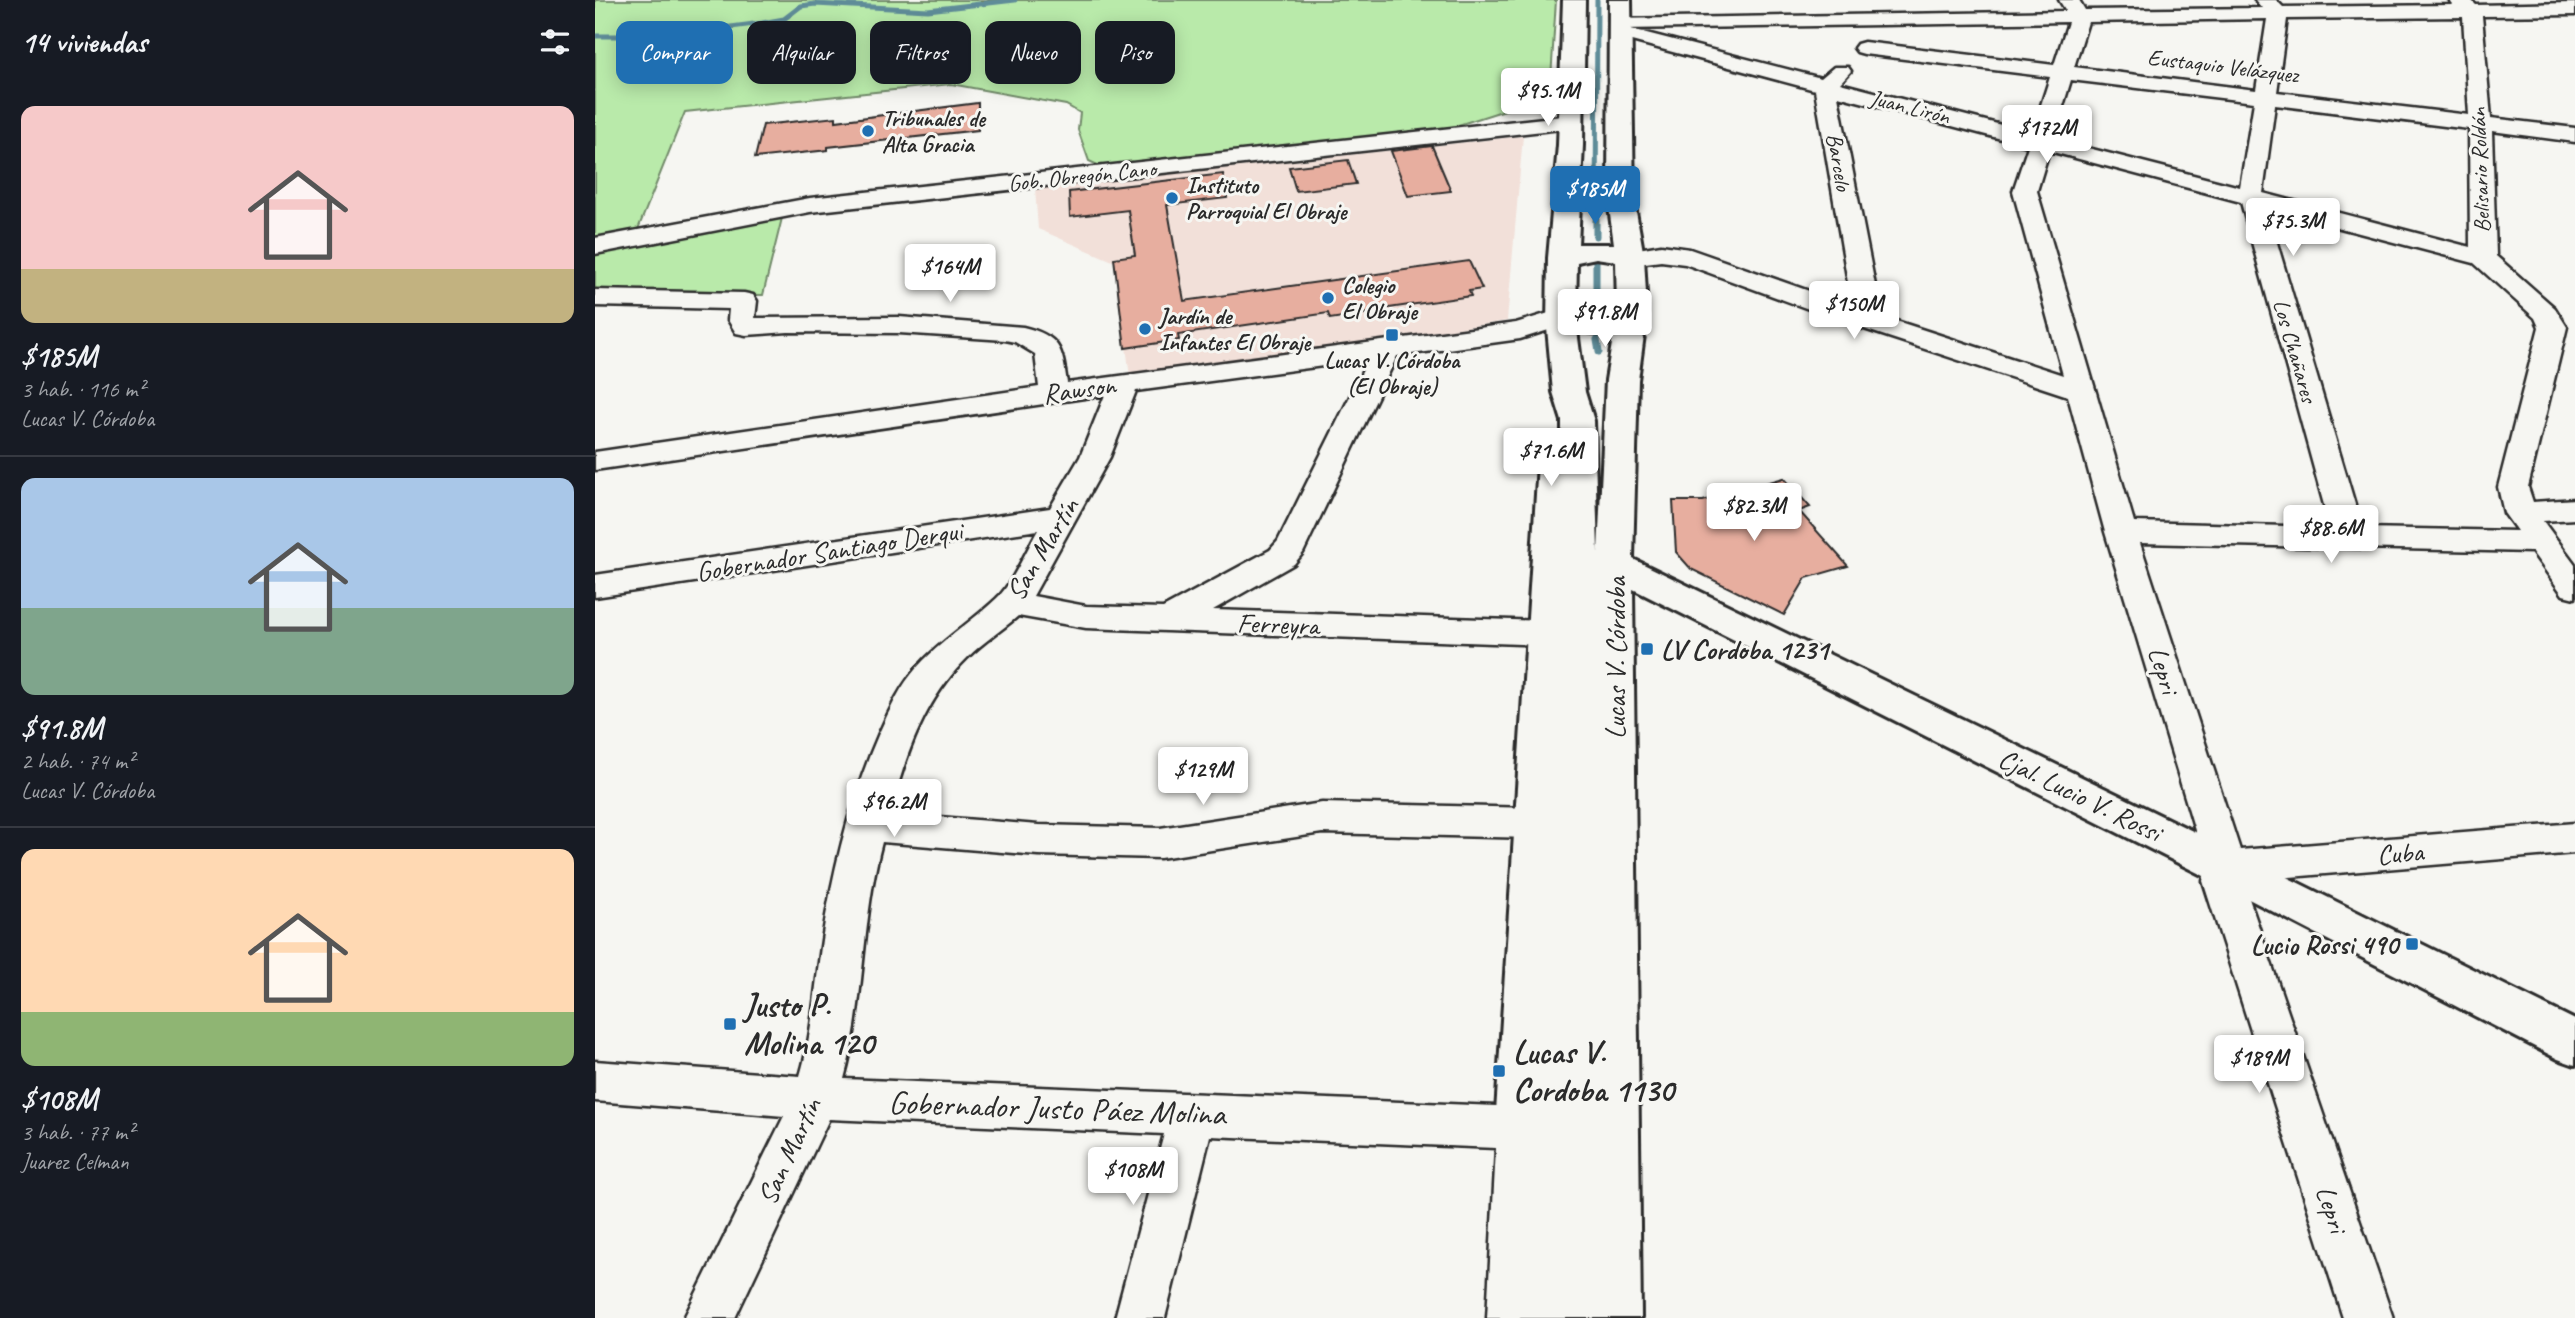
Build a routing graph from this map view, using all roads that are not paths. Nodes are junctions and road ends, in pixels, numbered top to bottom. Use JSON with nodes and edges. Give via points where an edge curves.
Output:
{"nodes":[{"id":1,"x":1574,"y":0,"type":"edge"},
{"id":2,"x":2465,"y":5,"type":"edge"},
{"id":3,"x":2272,"y":7,"type":"edge"},
{"id":4,"x":2075,"y":8,"type":"edge"},
{"id":5,"x":2575,"y":9,"type":"edge"},
{"id":6,"x":1850,"y":10,"type":"edge"},
{"id":7,"x":1620,"y":18,"type":"edge"},
{"id":8,"x":1864,"y":48,"type":"junction"},
{"id":9,"x":2062,"y":73,"type":"junction"},
{"id":10,"x":1825,"y":86,"type":"junction"},
{"id":11,"x":2264,"y":97,"type":"junction"},
{"id":12,"x":1571,"y":122,"type":"junction"},
{"id":13,"x":2480,"y":124,"type":"junction"},
{"id":14,"x":2575,"y":135,"type":"edge"},
{"id":15,"x":2041,"y":141,"type":"junction"},
{"id":16,"x":2251,"y":196,"type":"junction"},
{"id":17,"x":595,"y":246,"type":"edge"},
{"id":18,"x":1630,"y":257,"type":"junction"},
{"id":19,"x":1562,"y":258,"type":"junction"},
{"id":20,"x":2483,"y":258,"type":"junction"},
{"id":21,"x":595,"y":298,"type":"edge"},
{"id":22,"x":1632,"y":312,"type":"junction"},
{"id":23,"x":1562,"y":317,"type":"junction"},
{"id":24,"x":1868,"y":321,"type":"junction"},
{"id":25,"x":2564,"y":327,"type":"edge"},
{"id":26,"x":1387,"y":348,"type":"junction"},
{"id":27,"x":1124,"y":384,"type":"junction"},
{"id":28,"x":2080,"y":390,"type":"junction"},
{"id":29,"x":1054,"y":393,"type":"junction"},
{"id":30,"x":1570,"y":402,"type":"junction"},
{"id":31,"x":597,"y":465,"type":"edge"},
{"id":32,"x":2575,"y":509,"type":"edge"},
{"id":33,"x":2520,"y":513,"type":"junction"},
{"id":34,"x":1064,"y":516,"type":"junction"},
{"id":35,"x":2122,"y":532,"type":"junction"},
{"id":36,"x":2349,"y":539,"type":"junction"},
{"id":37,"x":2541,"y":542,"type":"junction"},
{"id":38,"x":1597,"y":565,"type":"junction"},
{"id":39,"x":595,"y":587,"type":"edge"},
{"id":40,"x":2575,"y":587,"type":"edge"},
{"id":41,"x":595,"y":604,"type":"edge"},
{"id":42,"x":1011,"y":604,"type":"junction"},
{"id":43,"x":1167,"y":621,"type":"junction"},
{"id":44,"x":1545,"y":633,"type":"junction"},
{"id":45,"x":1536,"y":823,"type":"junction"},
{"id":46,"x":867,"y":826,"type":"junction"},
{"id":47,"x":2575,"y":838,"type":"edge"},
{"id":48,"x":2226,"y":867,"type":"junction"},
{"id":49,"x":2575,"y":1044,"type":"edge"},
{"id":50,"x":595,"y":1081,"type":"edge"},
{"id":51,"x":816,"y":1098,"type":"junction"},
{"id":52,"x":1192,"y":1113,"type":"junction"},
{"id":53,"x":1520,"y":1128,"type":"junction"},
{"id":54,"x":709,"y":1318,"type":"edge"},
{"id":55,"x":1140,"y":1318,"type":"edge"},
{"id":56,"x":1512,"y":1318,"type":"edge"},
{"id":57,"x":1560,"y":1318,"type":"edge"},
{"id":58,"x":1613,"y":1318,"type":"edge"},
{"id":59,"x":2368,"y":1318,"type":"edge"}],
"edges":[{"from":1,"to":12,"type":"main road","name":"Lucas V. Córdoba"},
{"from":2,"to":3,"type":"street"},
{"from":2,"to":5,"type":"street"},
{"from":2,"to":13,"type":"street","name":"Belisario Roldán"},
{"from":3,"to":4,"type":"street"},
{"from":3,"to":11,"type":"street","name":"Los Chañares"},
{"from":4,"to":6,"type":"street"},
{"from":4,"to":9,"type":"street","name":"Lepri"},
{"from":6,"to":7,"type":"street"},
{"from":6,"to":8,"type":"street"},
{"from":7,"to":10,"type":"street","name":"Juan Lirón"},
{"from":7,"to":18,"type":"main road","name":"Lucas V. Córdoba","via":[[1621,200]]},
{"from":8,"to":9,"type":"street","name":"Eustaquio Velázquez"},
{"from":8,"to":10,"type":"street"},
{"from":9,"to":11,"type":"street","name":"Eustaquio Velázquez"},
{"from":9,"to":15,"type":"street","name":"Lepri"},
{"from":10,"to":15,"type":"street","name":"Juan Lirón"},
{"from":10,"to":24,"type":"street","name":"Barcelo"},
{"from":11,"to":13,"type":"street","name":"Eustaquio Velázquez"},
{"from":11,"to":16,"type":"street","name":"Los Chañares"},
{"from":12,"to":17,"type":"street","name":"Gob. Obregón Cano","via":[[810,205]]},
{"from":12,"to":19,"type":"main road","name":"Lucas V. Córdoba"},
{"from":13,"to":14,"type":"street","name":"Eustaquio Velázquez"},
{"from":13,"to":20,"type":"street","name":"Belisario Roldán"},
{"from":15,"to":16,"type":"street","name":"Juan Lirón"},
{"from":15,"to":28,"type":"street","name":"Lepri","via":[[2025,191]]},
{"from":16,"to":20,"type":"street","name":"Juan Lirón"},
{"from":16,"to":36,"type":"street","name":"Los Chañares"},
{"from":18,"to":19,"type":"main road","via":[[1599,250]]},
{"from":18,"to":22,"type":"main road","name":"Lucas V. Córdoba"},
{"from":18,"to":24,"type":"street","via":[[1661,253],[1690,257]]},
{"from":19,"to":23,"type":"main road","name":"Lucas V. Córdoba"},
{"from":20,"to":25,"type":"street","name":"Belisario Roldán"},
{"from":21,"to":29,"type":"street","via":[[744,301],[741,320],[746,327],[899,325],[1023,335],[1048,349]]},
{"from":22,"to":23,"type":"main road","via":[[1621,321],[1589,325]]},
{"from":22,"to":38,"type":"main road","name":"Lucas V. Córdoba"},
{"from":23,"to":26,"type":"street","name":"Rawson","via":[[1520,331]]},
{"from":23,"to":30,"type":"main road","name":"Lucas V. Córdoba"},
{"from":24,"to":28,"type":"street"},
{"from":25,"to":33,"type":"street","name":"Belisario Roldán","via":[[2513,487]]},
{"from":26,"to":27,"type":"street","name":"Rawson"},
{"from":26,"to":43,"type":"street","via":[[1292,546],[1282,557]]},
{"from":27,"to":29,"type":"street","name":"Rawson"},
{"from":27,"to":34,"type":"street","name":"San Martín","via":[[1095,457]]},
{"from":28,"to":35,"type":"street","name":"Lepri"},
{"from":29,"to":31,"type":"street","name":"Rawson"},
{"from":30,"to":38,"type":"main road","name":"Lucas V. Córdoba","via":[[1578,421]]},
{"from":30,"to":44,"type":"main road","via":[[1556,421]]},
{"from":32,"to":33,"type":"street"},
{"from":33,"to":37,"type":"street","name":"Belisario Roldán"},
{"from":34,"to":39,"type":"street","name":"Gobernador Santiago Derqui"},
{"from":34,"to":42,"type":"street","name":"San Martín"},
{"from":35,"to":36,"type":"street"},
{"from":35,"to":48,"type":"street","name":"Lepri"},
{"from":36,"to":37,"type":"street"},
{"from":37,"to":40,"type":"street","name":"Belisario Roldán"},
{"from":38,"to":48,"type":"main road","name":"Cjal. Lucio V. Rossi"},
{"from":38,"to":57,"type":"main road","name":"Lucas V. Córdoba"},
{"from":38,"to":58,"type":"main road","name":"Lucas V. Córdoba"},
{"from":39,"to":41,"type":"street"},
{"from":42,"to":43,"type":"street","name":"Ferreyra","via":[[1086,617]]},
{"from":42,"to":46,"type":"street","name":"San Martín","via":[[957,647],[914,698],[885,761]]},
{"from":43,"to":44,"type":"street","name":"Ferreyra"},
{"from":44,"to":45,"type":"main road"},
{"from":45,"to":46,"type":"street","via":[[1322,818],[1160,843],[1038,840]]},
{"from":45,"to":53,"type":"main road"},
{"from":46,"to":51,"type":"street","name":"San Martín","via":[[843,938],[828,1057]]},
{"from":47,"to":48,"type":"street","name":"Cuba"},
{"from":48,"to":49,"type":"main road","name":"Cjal. Lucio V. Rossi"},
{"from":48,"to":59,"type":"street","name":"Lepri","via":[[2223,881]]},
{"from":50,"to":51,"type":"street","name":"Gobernador Justo Páez Molina"},
{"from":51,"to":52,"type":"street","name":"Gobernador Justo Páez Molina"},
{"from":51,"to":54,"type":"street","name":"San Martín"},
{"from":52,"to":53,"type":"street","name":"Gobernador Justo Páez Molina"},
{"from":52,"to":55,"type":"street"},
{"from":53,"to":56,"type":"street"}]}
